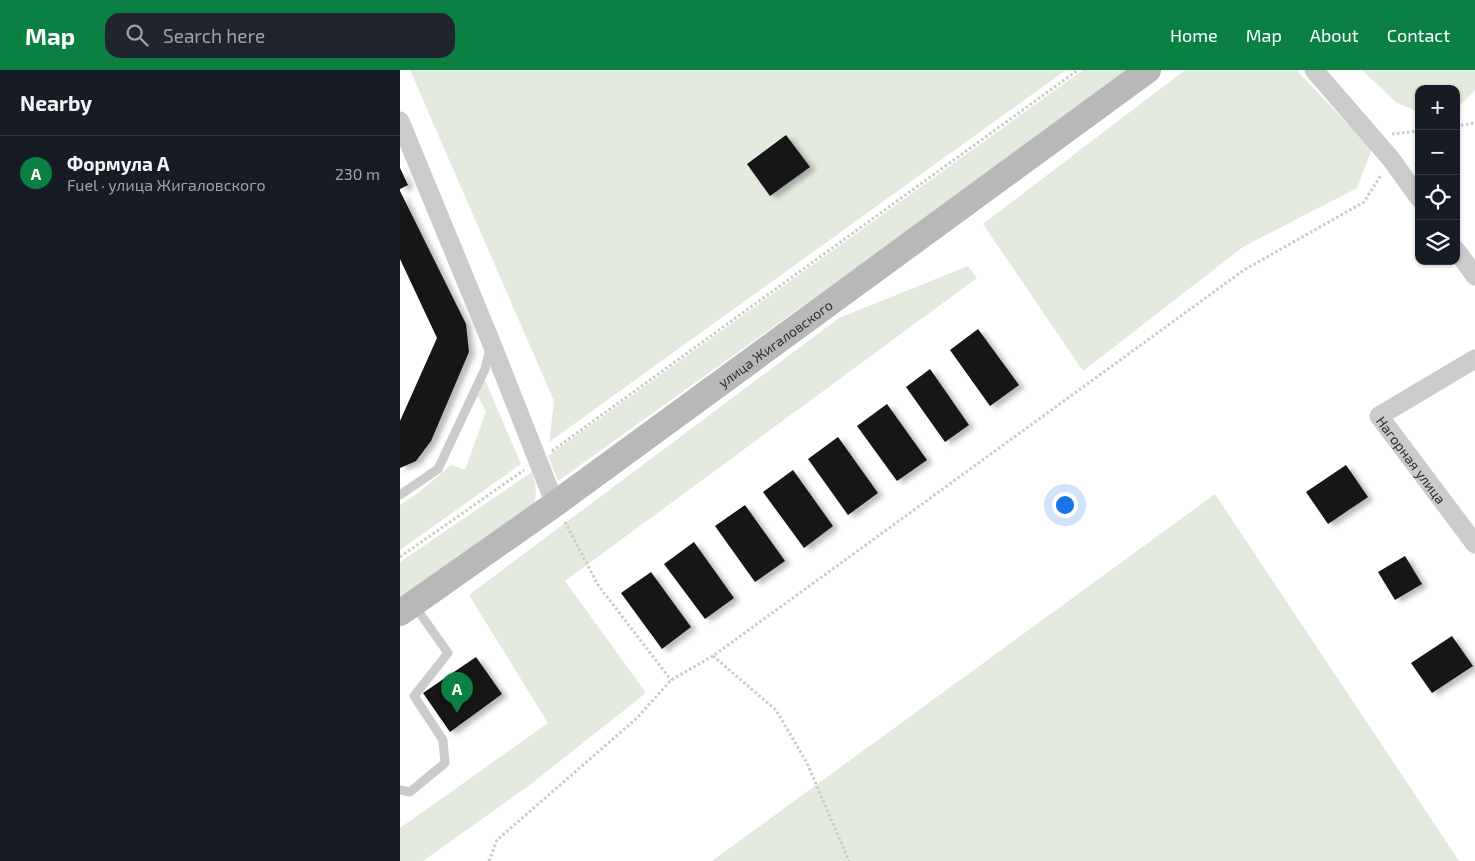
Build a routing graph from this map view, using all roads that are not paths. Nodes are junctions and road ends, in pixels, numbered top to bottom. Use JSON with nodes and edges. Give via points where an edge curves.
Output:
{"nodes":[{"id":1,"x":1148,"y":70,"type":"edge"},
{"id":2,"x":1314,"y":70,"type":"edge"},
{"id":3,"x":400,"y":121,"type":"edge"},
{"id":4,"x":1415,"y":193,"type":"edge"},
{"id":5,"x":1460,"y":255,"type":"edge"},
{"id":6,"x":1475,"y":276,"type":"edge"},
{"id":7,"x":491,"y":342,"type":"junction"},
{"id":8,"x":1475,"y":359,"type":"edge"},
{"id":9,"x":400,"y":495,"type":"edge"},
{"id":10,"x":555,"y":504,"type":"junction"},
{"id":11,"x":1475,"y":544,"type":"edge"},
{"id":12,"x":407,"y":609,"type":"edge"},
{"id":13,"x":400,"y":790,"type":"edge"}],
"edges":[{"from":1,"to":10,"type":"main road","name":"улица Жигаловского"},
{"from":2,"to":4,"type":"street"},
{"from":3,"to":7,"type":"street"},
{"from":5,"to":6,"type":"street"},
{"from":7,"to":9,"type":"lane","via":[[485,370],[438,469]]},
{"from":7,"to":10,"type":"street"},
{"from":8,"to":11,"type":"street","name":"Нагорная улица","via":[[1379,416]]},
{"from":10,"to":12,"type":"main road","name":"улица Жигаловского"},
{"from":12,"to":13,"type":"lane","via":[[448,652],[414,696],[443,740],[445,763],[410,792]]}]}
